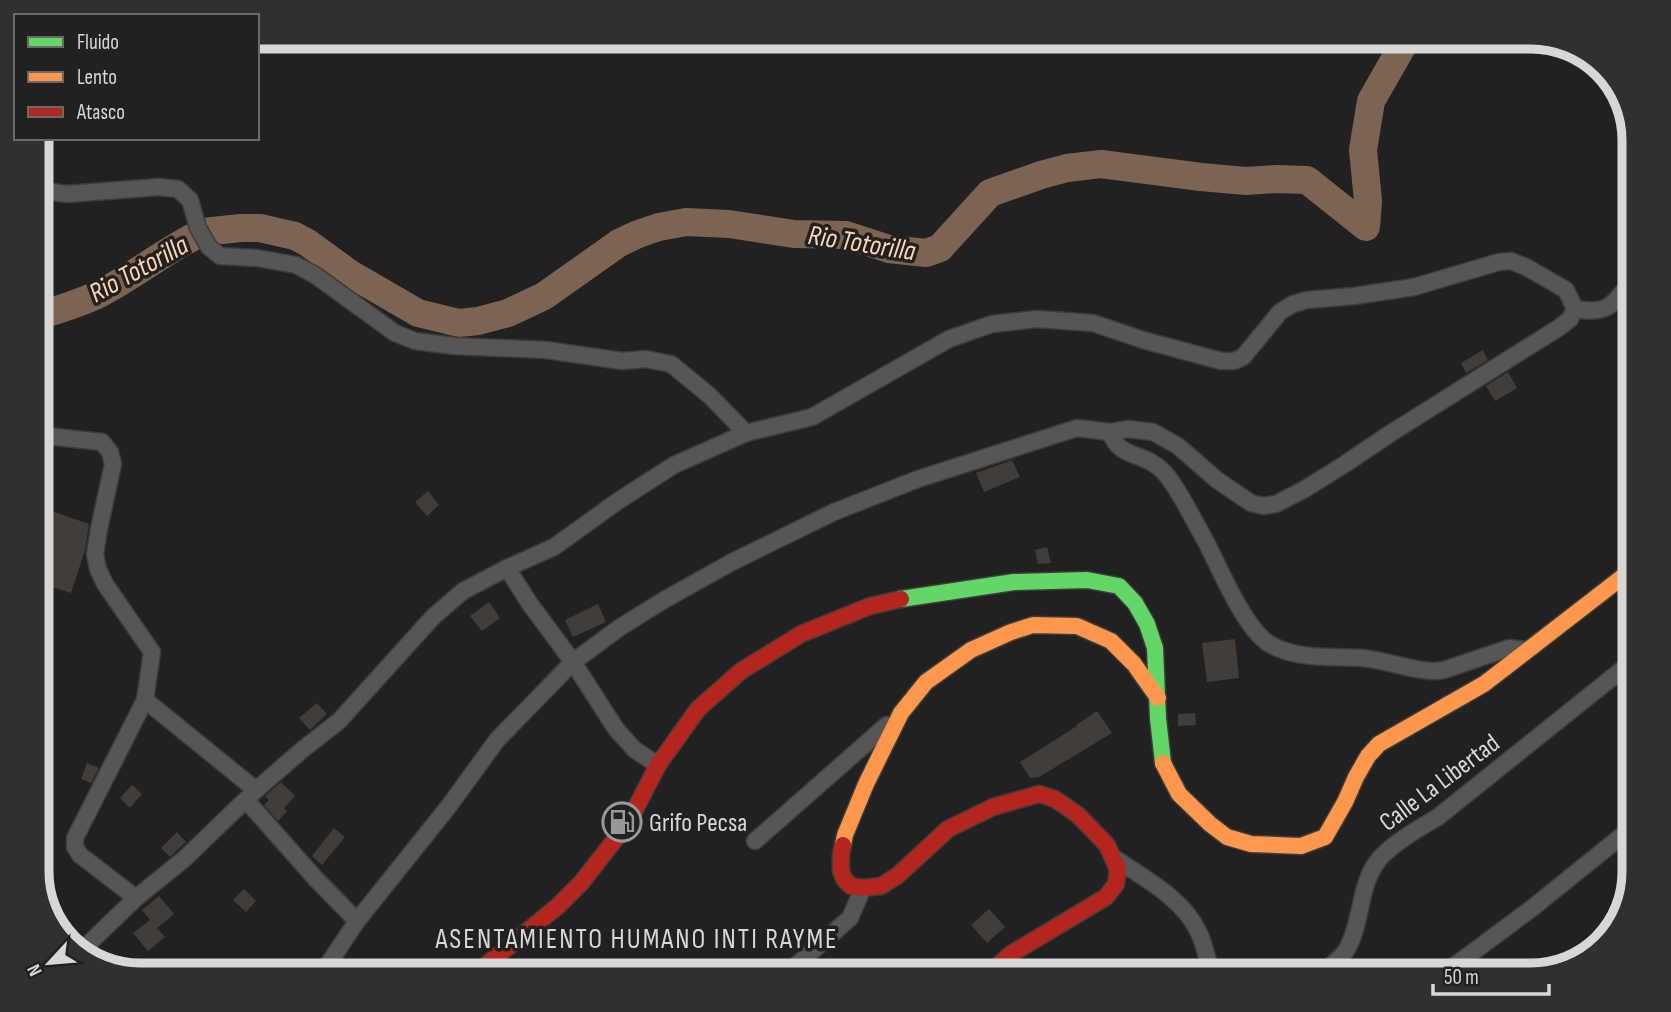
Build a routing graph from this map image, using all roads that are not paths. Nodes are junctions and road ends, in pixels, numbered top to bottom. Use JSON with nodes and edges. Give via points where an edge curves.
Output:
{"nodes":[{"id":1,"x":49,"y":192,"type":"edge"},
{"id":2,"x":1622,"y":294,"type":"edge"},
{"id":3,"x":1575,"y":309,"type":"junction"},
{"id":4,"x":1110,"y":432,"type":"junction"},
{"id":5,"x":746,"y":433,"type":"junction"},
{"id":6,"x":49,"y":436,"type":"edge"},
{"id":7,"x":507,"y":568,"type":"junction"},
{"id":8,"x":1622,"y":577,"type":"edge"},
{"id":9,"x":1119,"y":586,"type":"junction"},
{"id":10,"x":1115,"y":627,"type":"junction"},
{"id":11,"x":987,"y":643,"type":"junction"},
{"id":12,"x":1023,"y":643,"type":"dead end"},
{"id":13,"x":1079,"y":647,"type":"dead end"},
{"id":14,"x":1529,"y":650,"type":"junction"},
{"id":15,"x":573,"y":662,"type":"junction"},
{"id":16,"x":1622,"y":670,"type":"edge"},
{"id":17,"x":1158,"y":698,"type":"junction"},
{"id":18,"x":145,"y":701,"type":"junction"},
{"id":19,"x":901,"y":713,"type":"junction"},
{"id":20,"x":658,"y":765,"type":"junction"},
{"id":21,"x":251,"y":795,"type":"junction"},
{"id":22,"x":1622,"y":836,"type":"edge"},
{"id":23,"x":755,"y":841,"type":"dead end"},
{"id":24,"x":1114,"y":858,"type":"junction"},
{"id":25,"x":863,"y":888,"type":"junction"},
{"id":26,"x":136,"y":898,"type":"junction"},
{"id":27,"x":357,"y":921,"type":"junction"},
{"id":28,"x":87,"y":946,"type":"edge"},
{"id":29,"x":329,"y":963,"type":"edge"},
{"id":30,"x":489,"y":963,"type":"edge"},
{"id":31,"x":799,"y":963,"type":"edge"},
{"id":32,"x":1001,"y":963,"type":"edge"},
{"id":33,"x":1208,"y":963,"type":"edge"},
{"id":34,"x":1332,"y":963,"type":"edge"},
{"id":35,"x":1457,"y":963,"type":"edge"}],
"edges":[{"from":1,"to":5,"type":"street","via":[[178,190],[190,200],[198,228],[220,256],[296,265],[395,333],[415,341],[454,346],[671,364]]},
{"from":2,"to":3,"type":"street","via":[[1605,309]]},
{"from":3,"to":4,"type":"street","via":[[1560,327],[1276,504],[1251,503],[1153,432]]},
{"from":3,"to":5,"type":"street","via":[[1566,290],[1511,261],[1414,287],[1293,304],[1234,361],[1093,323],[1037,319],[992,324],[949,339],[813,417]]},
{"from":4,"to":14,"type":"street","via":[[1125,452],[1150,462],[1173,484],[1254,631],[1276,648],[1436,671],[1509,648]]},
{"from":4,"to":15,"type":"street","via":[[1077,428],[918,479],[834,512],[664,600]]},
{"from":5,"to":7,"type":"street","via":[[674,465],[554,547]]},
{"from":6,"to":18,"type":"street","via":[[102,442],[110,452],[113,464],[95,554],[97,569],[152,652]]},
{"from":7,"to":15,"type":"street"},
{"from":7,"to":21,"type":"street","via":[[463,591],[433,617],[339,721]]},
{"from":8,"to":14,"type":"highway"},
{"from":9,"to":10,"type":"highway"},
{"from":9,"to":17,"type":"highway","via":[[1147,624],[1155,648]]},
{"from":9,"to":20,"type":"highway","via":[[1087,580],[1014,582],[870,606],[801,634],[741,671],[698,709]]},
{"from":10,"to":11,"type":"highway","via":[[1033,625]]},
{"from":10,"to":13,"type":"highway"},
{"from":10,"to":17,"type":"highway"},
{"from":11,"to":12,"type":"highway"},
{"from":11,"to":19,"type":"highway","via":[[926,682]]},
{"from":14,"to":17,"type":"highway","via":[[1485,684],[1380,744],[1368,756],[1325,837],[1301,846],[1251,844],[1227,837],[1179,794],[1163,763]]},
{"from":15,"to":20,"type":"street","via":[[616,729],[635,750]]},
{"from":15,"to":27,"type":"street","via":[[498,740]]},
{"from":16,"to":34,"type":"street","name":"Calle La Libertad","via":[[1380,859],[1366,884],[1346,950]]},
{"from":18,"to":21,"type":"street"},
{"from":18,"to":26,"type":"street","via":[[75,838],[80,855]]},
{"from":19,"to":23,"type":"street"},
{"from":19,"to":25,"type":"highway","via":[[845,835],[841,854],[844,880]]},
{"from":20,"to":30,"type":"highway","via":[[628,823],[581,883]]},
{"from":21,"to":26,"type":"street"},
{"from":21,"to":27,"type":"street","via":[[315,878]]},
{"from":22,"to":35,"type":"street"},
{"from":24,"to":25,"type":"highway","via":[[1078,815],[1039,794],[993,807],[948,828],[897,876],[881,886]]},
{"from":24,"to":32,"type":"highway","via":[[1116,884],[1106,897]]},
{"from":24,"to":33,"type":"street","via":[[1181,906],[1199,932]]},
{"from":25,"to":31,"type":"street","via":[[850,918]]},
{"from":26,"to":28,"type":"street"},
{"from":27,"to":29,"type":"street"}]}
